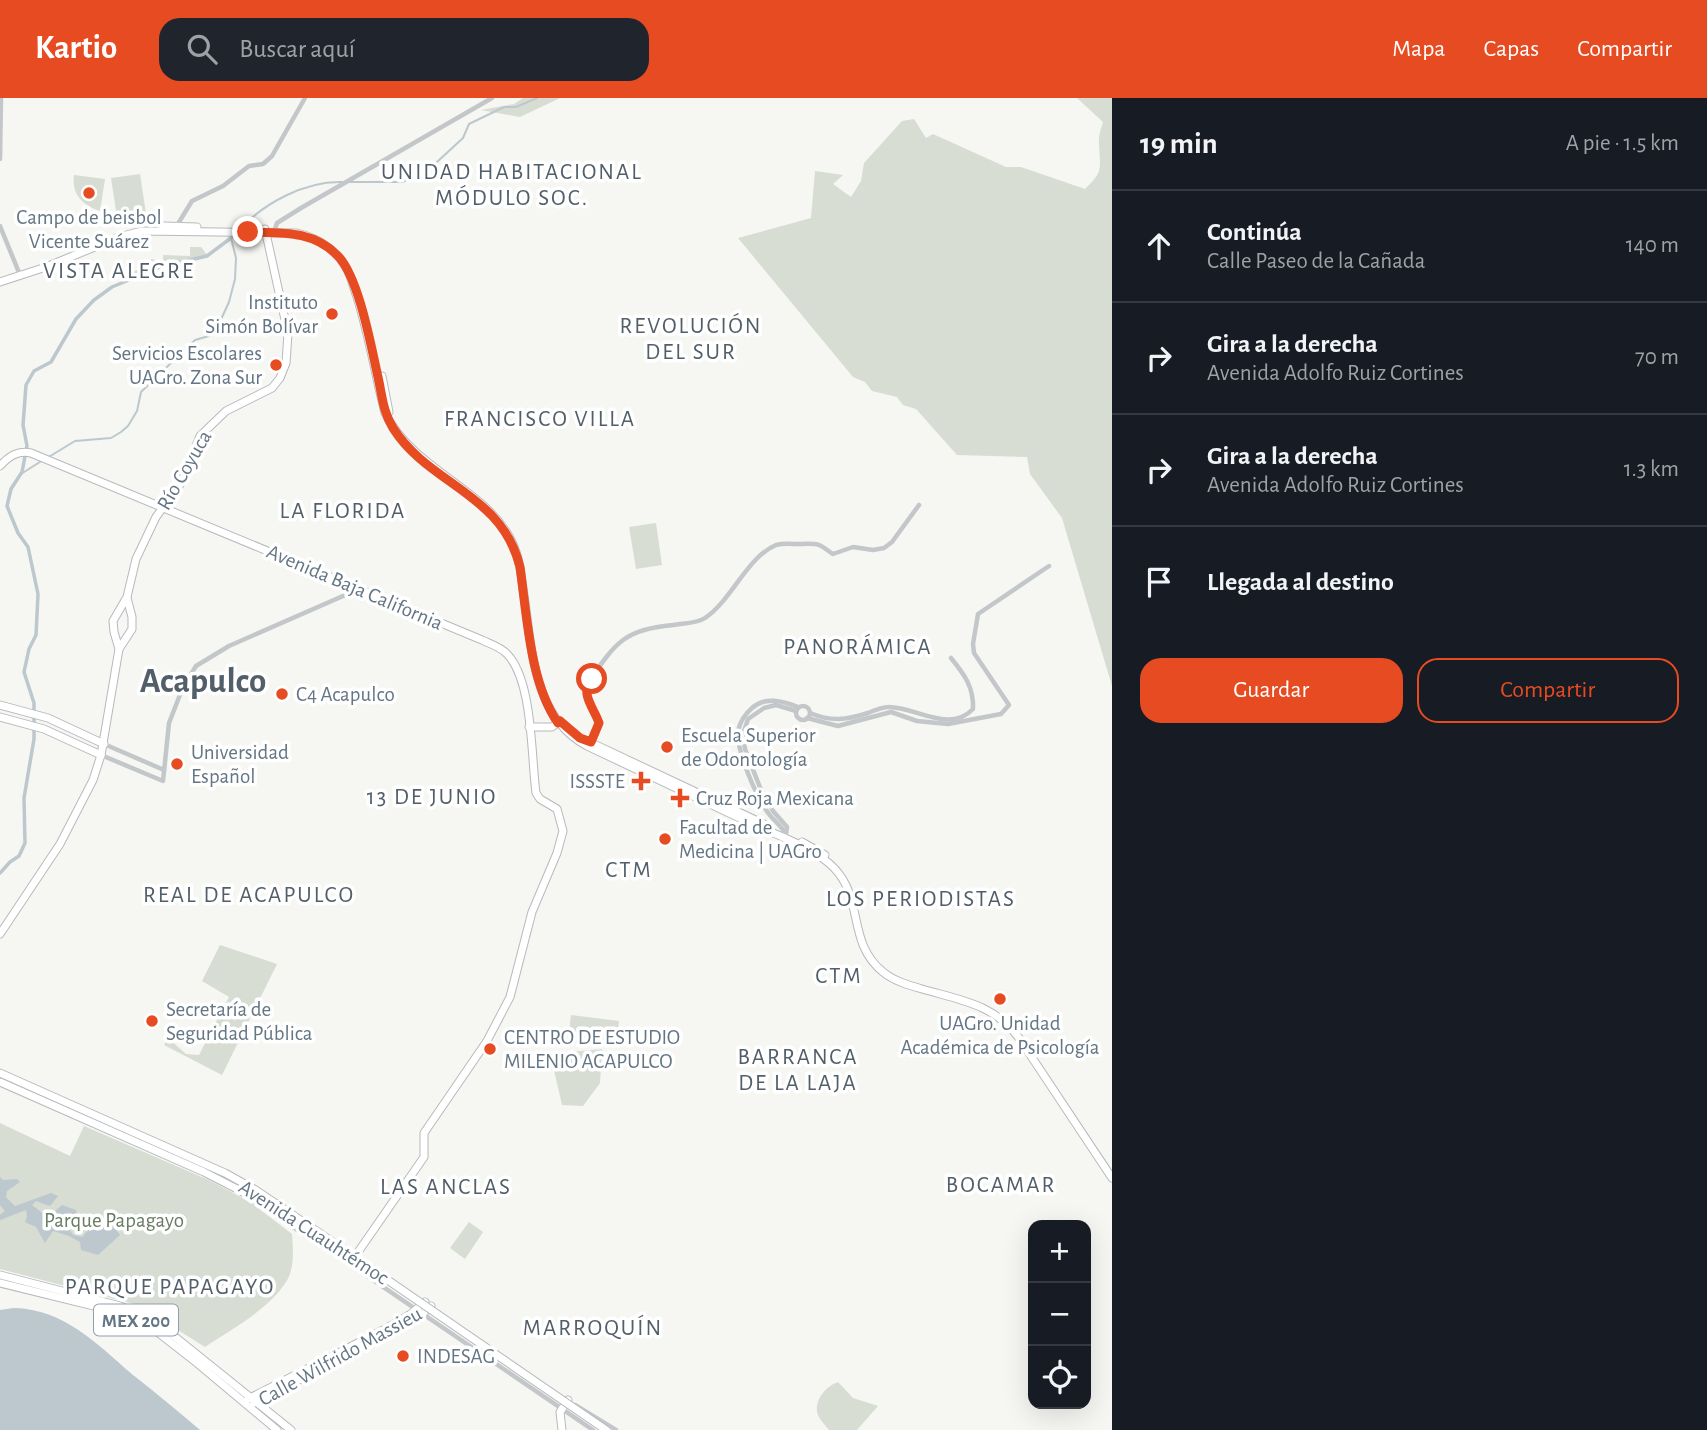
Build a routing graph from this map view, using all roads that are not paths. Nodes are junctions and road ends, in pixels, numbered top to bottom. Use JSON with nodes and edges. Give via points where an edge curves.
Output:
{"nodes":[{"id":1,"x":1,"y":98,"type":"edge"},
{"id":2,"x":305,"y":98,"type":"edge"},
{"id":3,"x":492,"y":98,"type":"edge"},
{"id":4,"x":0,"y":159,"type":"edge"},
{"id":5,"x":0,"y":226,"type":"edge"},
{"id":6,"x":175,"y":229,"type":"junction"},
{"id":7,"x":270,"y":230,"type":"junction"},
{"id":8,"x":20,"y":273,"type":"junction"},
{"id":9,"x":0,"y":280,"type":"edge"},
{"id":10,"x":0,"y":466,"type":"edge"},
{"id":11,"x":919,"y":505,"type":"dead end"},
{"id":12,"x":163,"y":508,"type":"junction"},
{"id":13,"x":1049,"y":566,"type":"dead end"},
{"id":14,"x":361,"y":589,"type":"junction"},
{"id":15,"x":125,"y":607,"type":"junction"},
{"id":16,"x":121,"y":641,"type":"junction"},
{"id":17,"x":951,"y":658,"type":"dead end"},
{"id":18,"x":0,"y":705,"type":"edge"},
{"id":19,"x":797,"y":709,"type":"junction"},
{"id":20,"x":31,"y":713,"type":"junction"},
{"id":21,"x":901,"y":713,"type":"junction"},
{"id":22,"x":808,"y":716,"type":"junction"},
{"id":23,"x":0,"y":717,"type":"edge"},
{"id":24,"x":46,"y":718,"type":"junction"},
{"id":25,"x":557,"y":720,"type":"junction"},
{"id":26,"x":28,"y":724,"type":"junction"},
{"id":27,"x":529,"y":727,"type":"junction"},
{"id":28,"x":43,"y":728,"type":"junction"},
{"id":29,"x":104,"y":744,"type":"junction"},
{"id":30,"x":589,"y":744,"type":"junction"},
{"id":31,"x":102,"y":755,"type":"junction"},
{"id":32,"x":164,"y":770,"type":"junction"},
{"id":33,"x":680,"y":787,"type":"junction"},
{"id":34,"x":786,"y":835,"type":"junction"},
{"id":35,"x":0,"y":934,"type":"edge"},
{"id":36,"x":0,"y":1073,"type":"edge"},
{"id":37,"x":0,"y":1082,"type":"edge"},
{"id":38,"x":1112,"y":1170,"type":"edge"},
{"id":39,"x":204,"y":1172,"type":"junction"},
{"id":40,"x":225,"y":1173,"type":"junction"},
{"id":41,"x":1112,"y":1178,"type":"edge"},
{"id":42,"x":311,"y":1230,"type":"junction"},
{"id":43,"x":356,"y":1255,"type":"junction"},
{"id":44,"x":0,"y":1275,"type":"edge"},
{"id":45,"x":0,"y":1283,"type":"edge"},
{"id":46,"x":428,"y":1304,"type":"junction"},
{"id":47,"x":420,"y":1312,"type":"junction"},
{"id":48,"x":568,"y":1400,"type":"junction"},
{"id":49,"x":250,"y":1402,"type":"junction"},
{"id":50,"x":561,"y":1409,"type":"junction"},
{"id":51,"x":277,"y":1430,"type":"edge"},
{"id":52,"x":291,"y":1430,"type":"edge"},
{"id":53,"x":562,"y":1430,"type":"edge"},
{"id":54,"x":593,"y":1430,"type":"edge"},
{"id":55,"x":600,"y":1430,"type":"edge"},
{"id":56,"x":606,"y":1430,"type":"edge"},
{"id":57,"x":616,"y":1430,"type":"edge"}],
"edges":[{"from":1,"to":4,"type":"street"},
{"from":2,"to":6,"type":"street","via":[[272,156],[192,201]]},
{"from":3,"to":7,"type":"street"},
{"from":5,"to":8,"type":"street"},
{"from":6,"to":7,"type":"main road"},
{"from":6,"to":8,"type":"main road","via":[[122,236]]},
{"from":7,"to":12,"type":"main road","name":"Río Coyuca","via":[[288,333],[286,363],[276,384],[226,411],[200,436],[181,483]]},
{"from":7,"to":25,"type":"main road","via":[[310,237],[341,260],[363,316],[380,395],[392,426],[411,449],[482,503],[503,526],[517,553],[538,680]]},
{"from":8,"to":9,"type":"main road"},
{"from":10,"to":12,"type":"main road","name":"Avenida Baja California","via":[[10,456],[31,453]]},
{"from":11,"to":30,"type":"street","via":[[879,550],[853,547],[833,554],[815,544],[775,546],[703,620],[629,634],[588,683],[587,698],[599,723]]},
{"from":12,"to":14,"type":"main road","name":"Avenida Baja California"},
{"from":12,"to":15,"type":"main road","name":"Río Coyuca","via":[[136,559]]},
{"from":13,"to":21,"type":"street","via":[[978,614],[974,653],[1009,705],[1001,714],[948,724],[924,722]]},
{"from":14,"to":27,"type":"main road","name":"Avenida Baja California","via":[[503,650],[519,670]]},
{"from":14,"to":32,"type":"street","via":[[229,646],[196,666],[169,723]]},
{"from":15,"to":16,"type":"main road","via":[[132,617],[132,629]]},
{"from":15,"to":16,"type":"main road","via":[[113,621]]},
{"from":16,"to":29,"type":"main road"},
{"from":17,"to":21,"type":"street","via":[[967,676],[973,709],[965,716],[941,720]]},
{"from":18,"to":20,"type":"main road"},
{"from":19,"to":22,"type":"street","via":[[806,707]]},
{"from":19,"to":22,"type":"street","via":[[799,719]]},
{"from":19,"to":34,"type":"street","via":[[764,708],[748,719],[743,734],[753,771],[770,807],[787,827]]},
{"from":20,"to":24,"type":"main road"},
{"from":20,"to":26,"type":"main road"},
{"from":21,"to":22,"type":"street","via":[[882,708],[838,721]]},
{"from":23,"to":26,"type":"main road"},
{"from":24,"to":28,"type":"main road"},
{"from":24,"to":29,"type":"main road"},
{"from":25,"to":27,"type":"main road","via":[[549,727]]},
{"from":25,"to":30,"type":"main road","via":[[570,736]]},
{"from":26,"to":28,"type":"main road"},
{"from":27,"to":43,"type":"main road","name":"Avenida Baja California","via":[[536,793],[557,809],[563,831],[532,912],[510,997],[488,1041],[424,1133],[424,1157]]},
{"from":28,"to":31,"type":"main road"},
{"from":29,"to":31,"type":"main road"},
{"from":29,"to":32,"type":"street"},
{"from":30,"to":33,"type":"main road"},
{"from":31,"to":32,"type":"street","via":[[163,781]]},
{"from":31,"to":35,"type":"main road","via":[[72,823]]},
{"from":33,"to":34,"type":"main road"},
{"from":33,"to":41,"type":"main road","via":[[834,867],[851,895],[859,937],[874,964],[896,981],[988,1010],[1006,1022]]},
{"from":34,"to":38,"type":"main road","via":[[823,853],[842,870],[852,888],[867,946],[886,969],[903,979],[990,1006],[1010,1019]]},
{"from":36,"to":40,"type":"main road","name":"Avenida Cuauhtémoc"},
{"from":37,"to":39,"type":"main road","name":"Avenida Cuauhtémoc"},
{"from":39,"to":42,"type":"main road","name":"Avenida Cuauhtémoc"},
{"from":39,"to":47,"type":"street"},
{"from":40,"to":42,"type":"main road","name":"Avenida Cuauhtémoc"},
{"from":40,"to":43,"type":"street","via":[[256,1186]]},
{"from":42,"to":55,"type":"main road","name":"Avenida Cuauhtémoc","bridge":true},
{"from":42,"to":56,"type":"main road","name":"Avenida Cuauhtémoc","bridge":true},
{"from":43,"to":46,"type":"street"},
{"from":44,"to":49,"type":"main road","number":"MEX 200","via":[[138,1312],[170,1331]]},
{"from":45,"to":49,"type":"main road","number":"MEX 200","via":[[134,1319]]},
{"from":46,"to":47,"type":"main road","name":"Calle Wilfrido Massieu"},
{"from":46,"to":48,"type":"street"},
{"from":47,"to":49,"type":"main road","name":"Calle Wilfrido Massieu"},
{"from":47,"to":50,"type":"street"},
{"from":48,"to":50,"type":"main road"},
{"from":48,"to":57,"type":"street"},
{"from":49,"to":51,"type":"main road","number":"MEX 200"},
{"from":49,"to":52,"type":"main road","number":"MEX 200"},
{"from":50,"to":53,"type":"main road"},
{"from":50,"to":54,"type":"street"}]}
